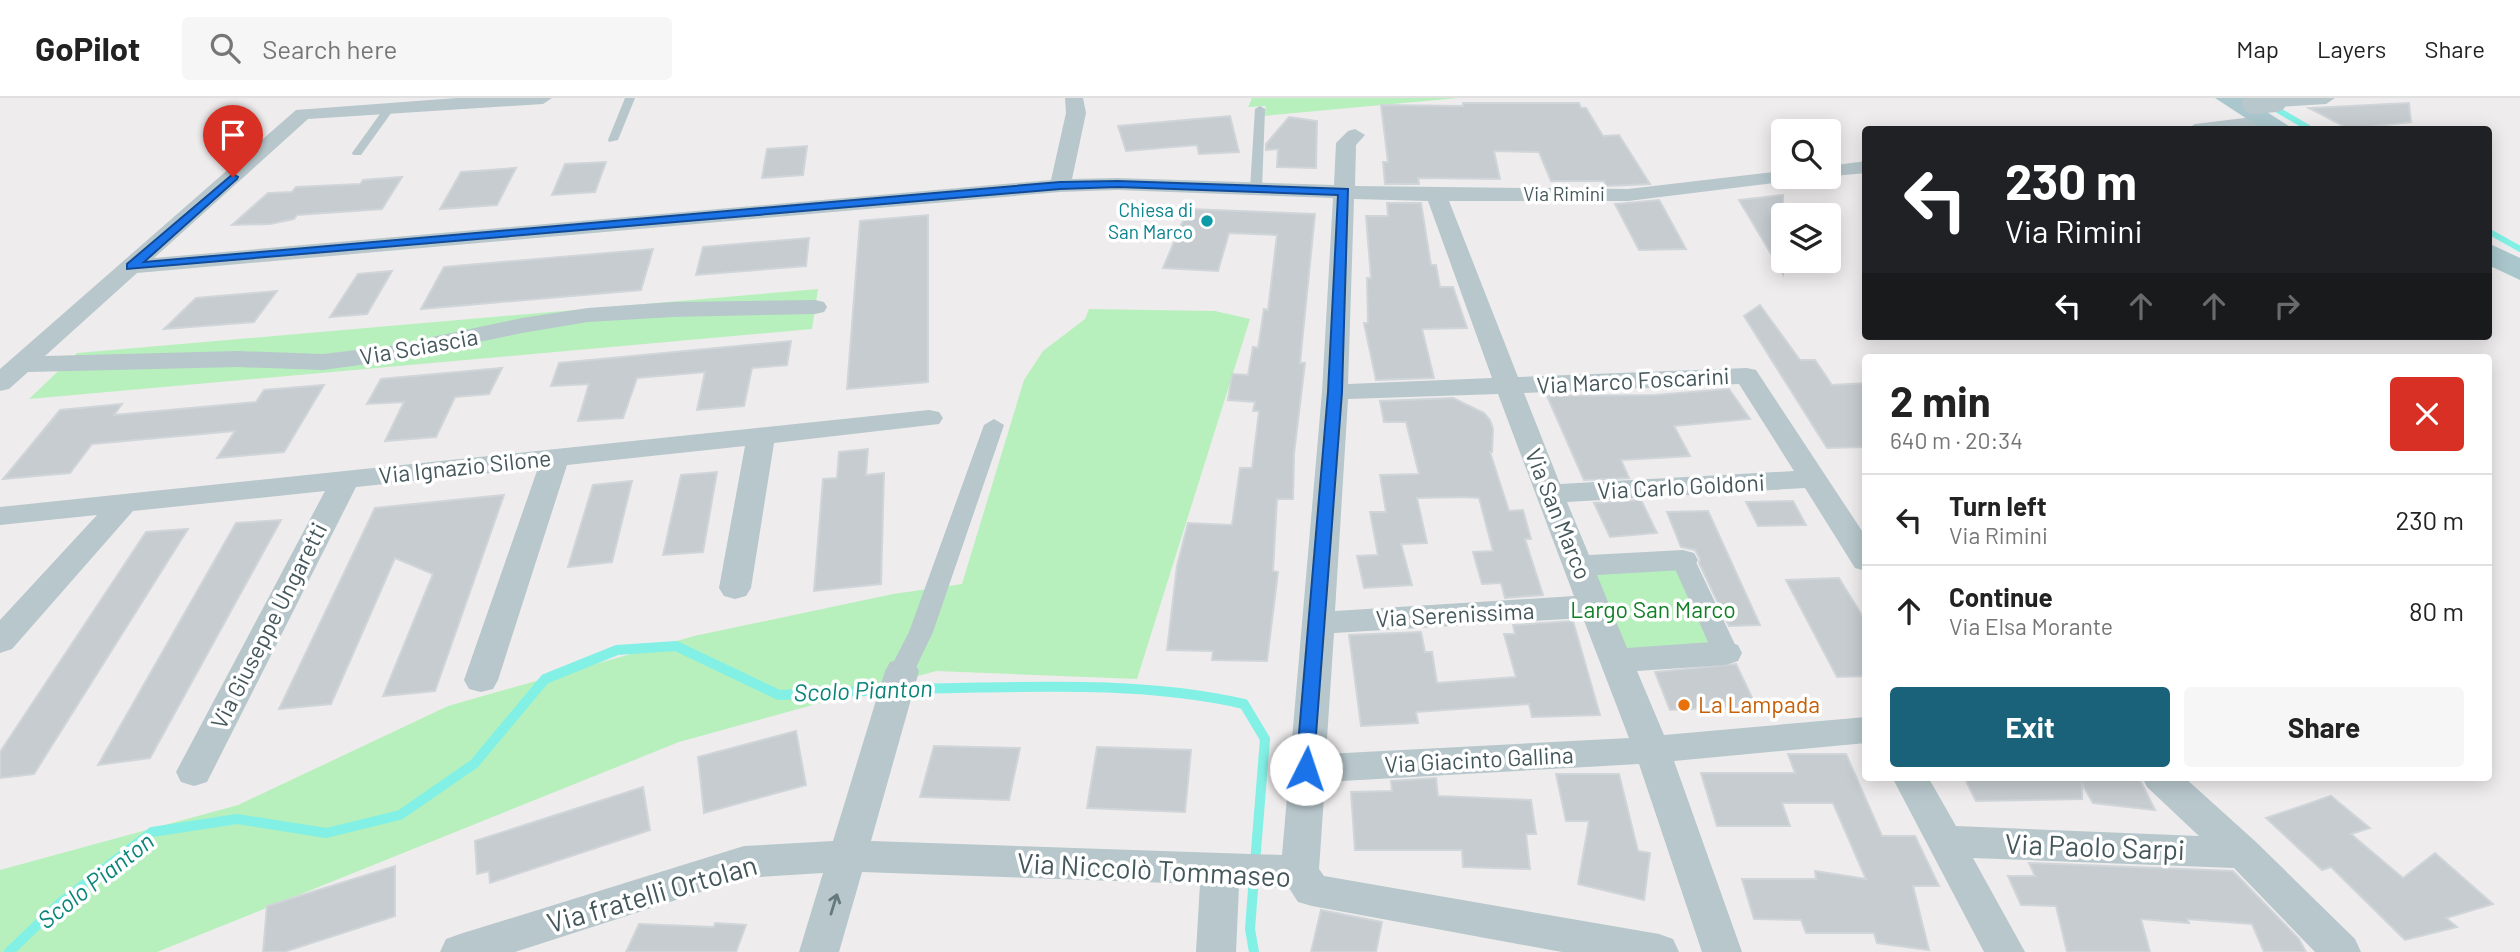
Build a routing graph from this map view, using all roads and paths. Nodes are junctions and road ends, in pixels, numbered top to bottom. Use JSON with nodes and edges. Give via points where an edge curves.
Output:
{"nodes":[{"id":1,"x":543,"y":98,"type":"edge"},
{"id":2,"x":630,"y":98,"type":"edge"},
{"id":3,"x":2326,"y":98,"type":"edge"},
{"id":4,"x":1075,"y":106,"type":"edge"},
{"id":5,"x":389,"y":109,"type":"junction"},
{"id":6,"x":1260,"y":109,"type":"dead end"},
{"id":7,"x":2258,"y":109,"type":"edge"},
{"id":8,"x":2206,"y":126,"type":"edge"},
{"id":9,"x":1355,"y":135,"type":"dead end"},
{"id":10,"x":613,"y":140,"type":"dead end"},
{"id":11,"x":357,"y":153,"type":"dead end"},
{"id":12,"x":1862,"y":168,"type":"edge"},
{"id":13,"x":1841,"y":170,"type":"edge"},
{"id":14,"x":1771,"y":178,"type":"edge"},
{"id":15,"x":1060,"y":186,"type":"junction"},
{"id":16,"x":1256,"y":189,"type":"junction"},
{"id":17,"x":1343,"y":191,"type":"junction"},
{"id":18,"x":1436,"y":195,"type":"junction"},
{"id":19,"x":2492,"y":254,"type":"edge"},
{"id":20,"x":131,"y":267,"type":"junction"},
{"id":21,"x":2520,"y":271,"type":"edge"},
{"id":22,"x":815,"y":307,"type":"dead end"},
{"id":23,"x":6,"y":377,"type":"edge"},
{"id":24,"x":1509,"y":387,"type":"junction"},
{"id":25,"x":1335,"y":392,"type":"junction"},
{"id":26,"x":929,"y":418,"type":"dead end"},
{"id":27,"x":994,"y":425,"type":"dead end"},
{"id":28,"x":761,"y":436,"type":"junction"},
{"id":29,"x":555,"y":458,"type":"junction"},
{"id":30,"x":1814,"y":479,"type":"junction"},
{"id":31,"x":345,"y":480,"type":"junction"},
{"id":32,"x":1549,"y":494,"type":"junction"},
{"id":33,"x":124,"y":503,"type":"junction"},
{"id":34,"x":0,"y":516,"type":"edge"},
{"id":35,"x":1862,"y":555,"type":"edge"},
{"id":36,"x":1683,"y":560,"type":"joint"},
{"id":37,"x":1579,"y":566,"type":"junction"},
{"id":38,"x":735,"y":587,"type":"dead end"},
{"id":39,"x":1594,"y":606,"type":"junction"},
{"id":40,"x":1316,"y":623,"type":"junction"},
{"id":41,"x":0,"y":641,"type":"edge"},
{"id":42,"x":1726,"y":653,"type":"joint"},
{"id":43,"x":1618,"y":660,"type":"junction"},
{"id":44,"x":902,"y":671,"type":"joint"},
{"id":45,"x":481,"y":680,"type":"dead end"},
{"id":46,"x":1862,"y":730,"type":"edge"},
{"id":47,"x":1652,"y":750,"type":"junction"},
{"id":48,"x":1306,"y":769,"type":"junction"},
{"id":49,"x":194,"y":772,"type":"dead end"},
{"id":50,"x":1912,"y":781,"type":"edge"},
{"id":51,"x":2164,"y":781,"type":"edge"},
{"id":52,"x":1946,"y":841,"type":"junction"},
{"id":53,"x":2243,"y":853,"type":"junction"},
{"id":54,"x":848,"y":856,"type":"junction"},
{"id":55,"x":1229,"y":869,"type":"junction"},
{"id":56,"x":1293,"y":872,"type":"junction"},
{"id":57,"x":460,"y":952,"type":"edge"},
{"id":58,"x":819,"y":952,"type":"edge"},
{"id":59,"x":1216,"y":952,"type":"edge"},
{"id":60,"x":1658,"y":952,"type":"edge"},
{"id":61,"x":1721,"y":952,"type":"edge"},
{"id":62,"x":2005,"y":952,"type":"edge"},
{"id":63,"x":2341,"y":952,"type":"edge"}],
"edges":[{"from":1,"to":5,"type":"street"},
{"from":2,"to":10,"type":"lane"},
{"from":3,"to":7,"type":"street"},
{"from":4,"to":15,"type":"street"},
{"from":5,"to":11,"type":"lane"},
{"from":5,"to":20,"type":"street","via":[[303,114]]},
{"from":6,"to":16,"type":"lane"},
{"from":7,"to":8,"type":"street"},
{"from":9,"to":17,"type":"street","via":[[1346,143]]},
{"from":12,"to":13,"type":"street"},
{"from":14,"to":18,"type":"street","name":"Via Rimini","via":[[1628,195]]},
{"from":15,"to":16,"type":"street","name":"Via Rimini"},
{"from":15,"to":20,"type":"street","name":"Via Rimini"},
{"from":16,"to":17,"type":"street","name":"Via Rimini"},
{"from":17,"to":18,"type":"street","name":"Via Rimini"},
{"from":17,"to":25,"type":"street"},
{"from":18,"to":24,"type":"street","name":"Via San Marco"},
{"from":19,"to":21,"type":"main road"},
{"from":20,"to":23,"type":"street"},
{"from":22,"to":23,"type":"street","name":"Via Sciascia","via":[[699,307],[586,315],[381,356],[321,362],[239,359],[128,364]]},
{"from":24,"to":25,"type":"street"},
{"from":24,"to":30,"type":"street","name":"Via Marco Foscarini","via":[[1747,376]]},
{"from":24,"to":32,"type":"street","name":"Via San Marco"},
{"from":25,"to":40,"type":"street"},
{"from":26,"to":28,"type":"street","name":"Via Ignazio Silone"},
{"from":27,"to":44,"type":"street"},
{"from":28,"to":29,"type":"street","name":"Via Ignazio Silone"},
{"from":28,"to":38,"type":"street"},
{"from":29,"to":31,"type":"street","name":"Via Ignazio Silone"},
{"from":29,"to":45,"type":"street"},
{"from":30,"to":32,"type":"street","name":"Via Carlo Goldoni"},
{"from":30,"to":35,"type":"street","name":"Via Marco Foscarini"},
{"from":31,"to":33,"type":"street","name":"Via Ignazio Silone"},
{"from":31,"to":49,"type":"street","name":"Via Giuseppe Ungaretti"},
{"from":32,"to":37,"type":"street","name":"Via San Marco"},
{"from":33,"to":34,"type":"street","name":"Via Ignazio Silone"},
{"from":33,"to":41,"type":"street"},
{"from":36,"to":37,"type":"street"},
{"from":36,"to":42,"type":"street"},
{"from":37,"to":39,"type":"street","name":"Via San Marco"},
{"from":39,"to":40,"type":"street","name":"Via Serenissima"},
{"from":39,"to":43,"type":"street","name":"Via San Marco"},
{"from":40,"to":48,"type":"street"},
{"from":42,"to":43,"type":"street"},
{"from":43,"to":47,"type":"street","name":"Via San Marco"},
{"from":44,"to":54,"type":"street"},
{"from":46,"to":47,"type":"street","name":"Via Giacinto Gallina"},
{"from":47,"to":48,"type":"street","name":"Via Giacinto Gallina"},
{"from":47,"to":61,"type":"street","name":"Via San Marco"},
{"from":48,"to":56,"type":"street"},
{"from":50,"to":52,"type":"street"},
{"from":51,"to":53,"type":"street"},
{"from":52,"to":53,"type":"street","name":"Via Paolo Sarpi"},
{"from":52,"to":62,"type":"street"},
{"from":53,"to":63,"type":"street"},
{"from":54,"to":55,"type":"street","name":"Via Niccolò Tommaseo"},
{"from":54,"to":57,"type":"street","name":"Via fratelli Ortolan","via":[[744,862]]},
{"from":58,"to":54,"type":"street","one_way":true},
{"from":55,"to":56,"type":"street","name":"Via Niccolò Tommaseo"},
{"from":55,"to":59,"type":"street"},
{"from":56,"to":60,"type":"street","name":"Via Niccolò Tommaseo","via":[[1312,890]]}]}
